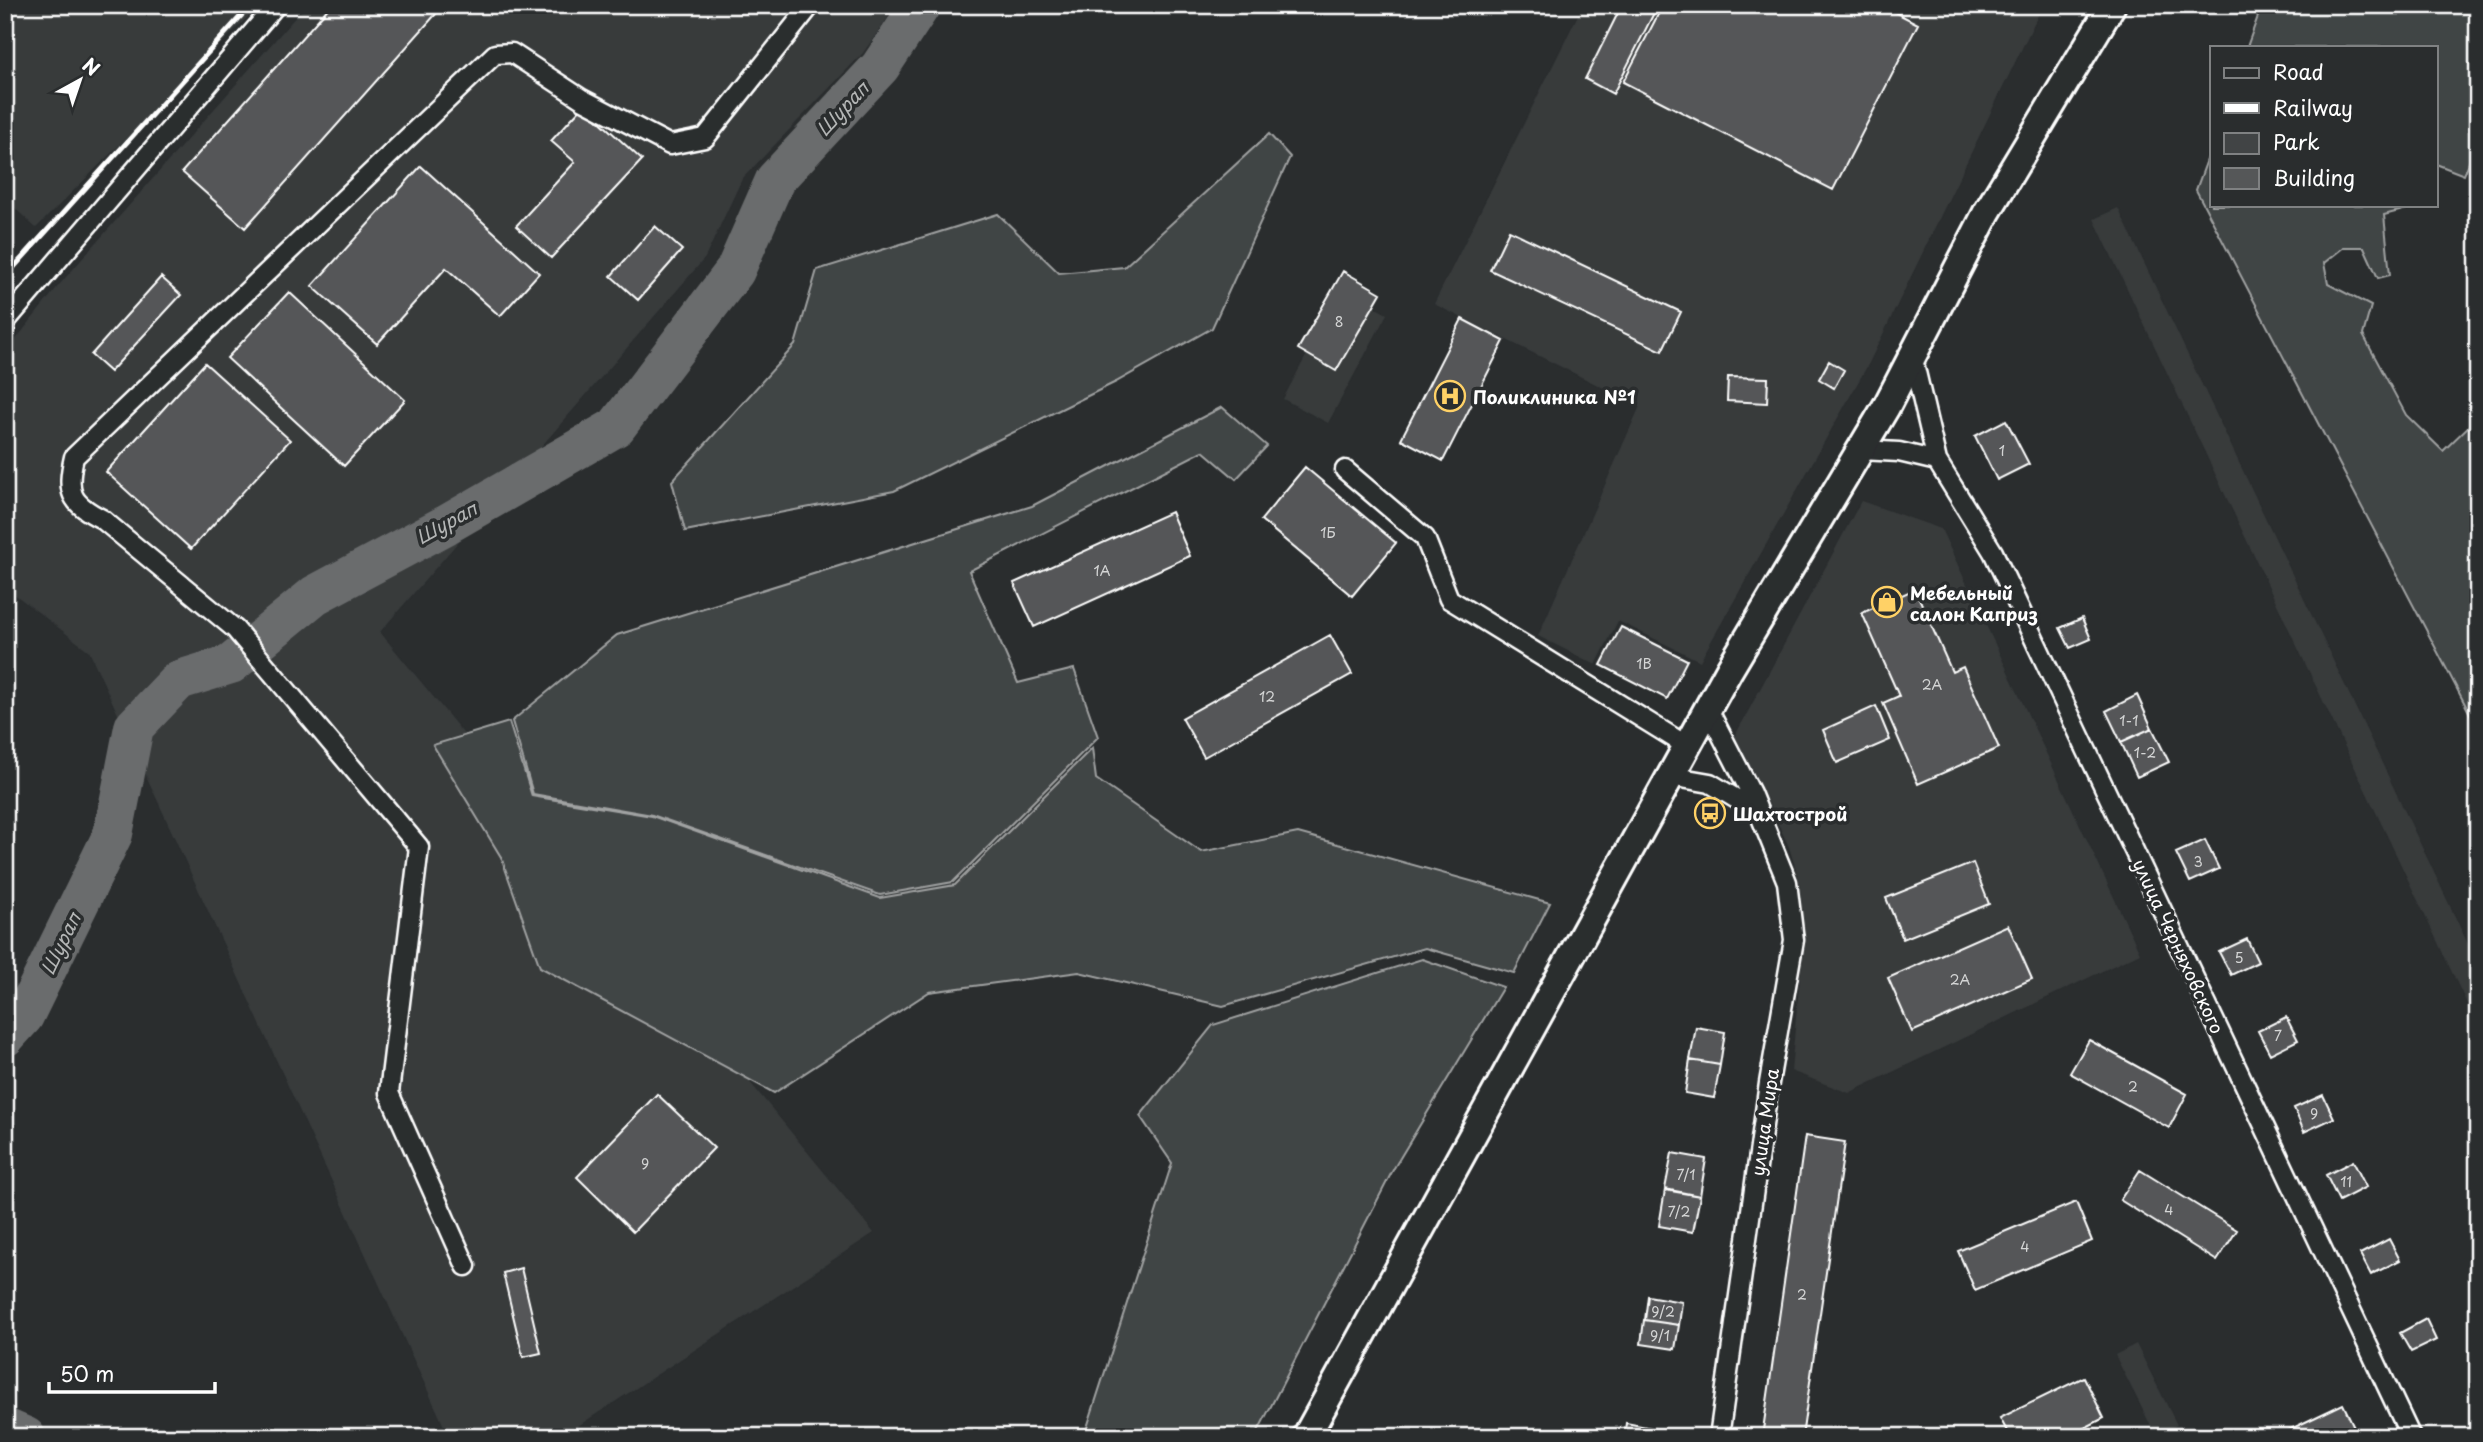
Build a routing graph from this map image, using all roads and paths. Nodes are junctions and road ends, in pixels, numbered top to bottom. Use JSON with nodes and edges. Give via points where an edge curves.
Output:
{"nodes":[{"id":1,"x":276,"y":5,"type":"edge"},
{"id":2,"x":811,"y":5,"type":"edge"},
{"id":3,"x":2112,"y":5,"type":"edge"},
{"id":4,"x":5,"y":328,"type":"edge"},
{"id":5,"x":1912,"y":355,"type":"junction"},
{"id":6,"x":1861,"y":450,"type":"junction"},
{"id":7,"x":1937,"y":461,"type":"junction"},
{"id":8,"x":1345,"y":470,"type":"dead end"},
{"id":9,"x":1708,"y":709,"type":"junction"},
{"id":10,"x":1687,"y":746,"type":"junction"},
{"id":11,"x":1670,"y":776,"type":"junction"},
{"id":12,"x":1758,"y":812,"type":"junction"},
{"id":13,"x":466,"y":1266,"type":"dead end"},
{"id":14,"x":1306,"y":1437,"type":"edge"},
{"id":15,"x":1719,"y":1437,"type":"edge"},
{"id":16,"x":2411,"y":1437,"type":"edge"}],
"edges":[{"from":1,"to":4,"type":"street"},
{"from":2,"to":13,"type":"street","via":[[705,138],[685,144],[670,145],[582,99],[512,53],[495,54],[74,457],[68,482],[80,508],[102,519],[235,629],[419,847],[389,1093]]},
{"from":3,"to":5,"type":"main road","via":[[1987,212]]},
{"from":5,"to":6,"type":"main road"},
{"from":5,"to":7,"type":"street","name":"улица Черняховского"},
{"from":6,"to":7,"type":"street"},
{"from":6,"to":9,"type":"main road"},
{"from":7,"to":16,"type":"street","name":"улица Черняховского","via":[[1993,552]]},
{"from":8,"to":10,"type":"street","via":[[1425,538],[1449,599]]},
{"from":9,"to":10,"type":"main road"},
{"from":9,"to":12,"type":"street","name":"улица Мира"},
{"from":10,"to":11,"type":"main road"},
{"from":11,"to":12,"type":"street","via":[[1710,783]]},
{"from":11,"to":14,"type":"main road"},
{"from":12,"to":15,"type":"street","name":"улица Мира","via":[[1787,882],[1794,940]]}]}
